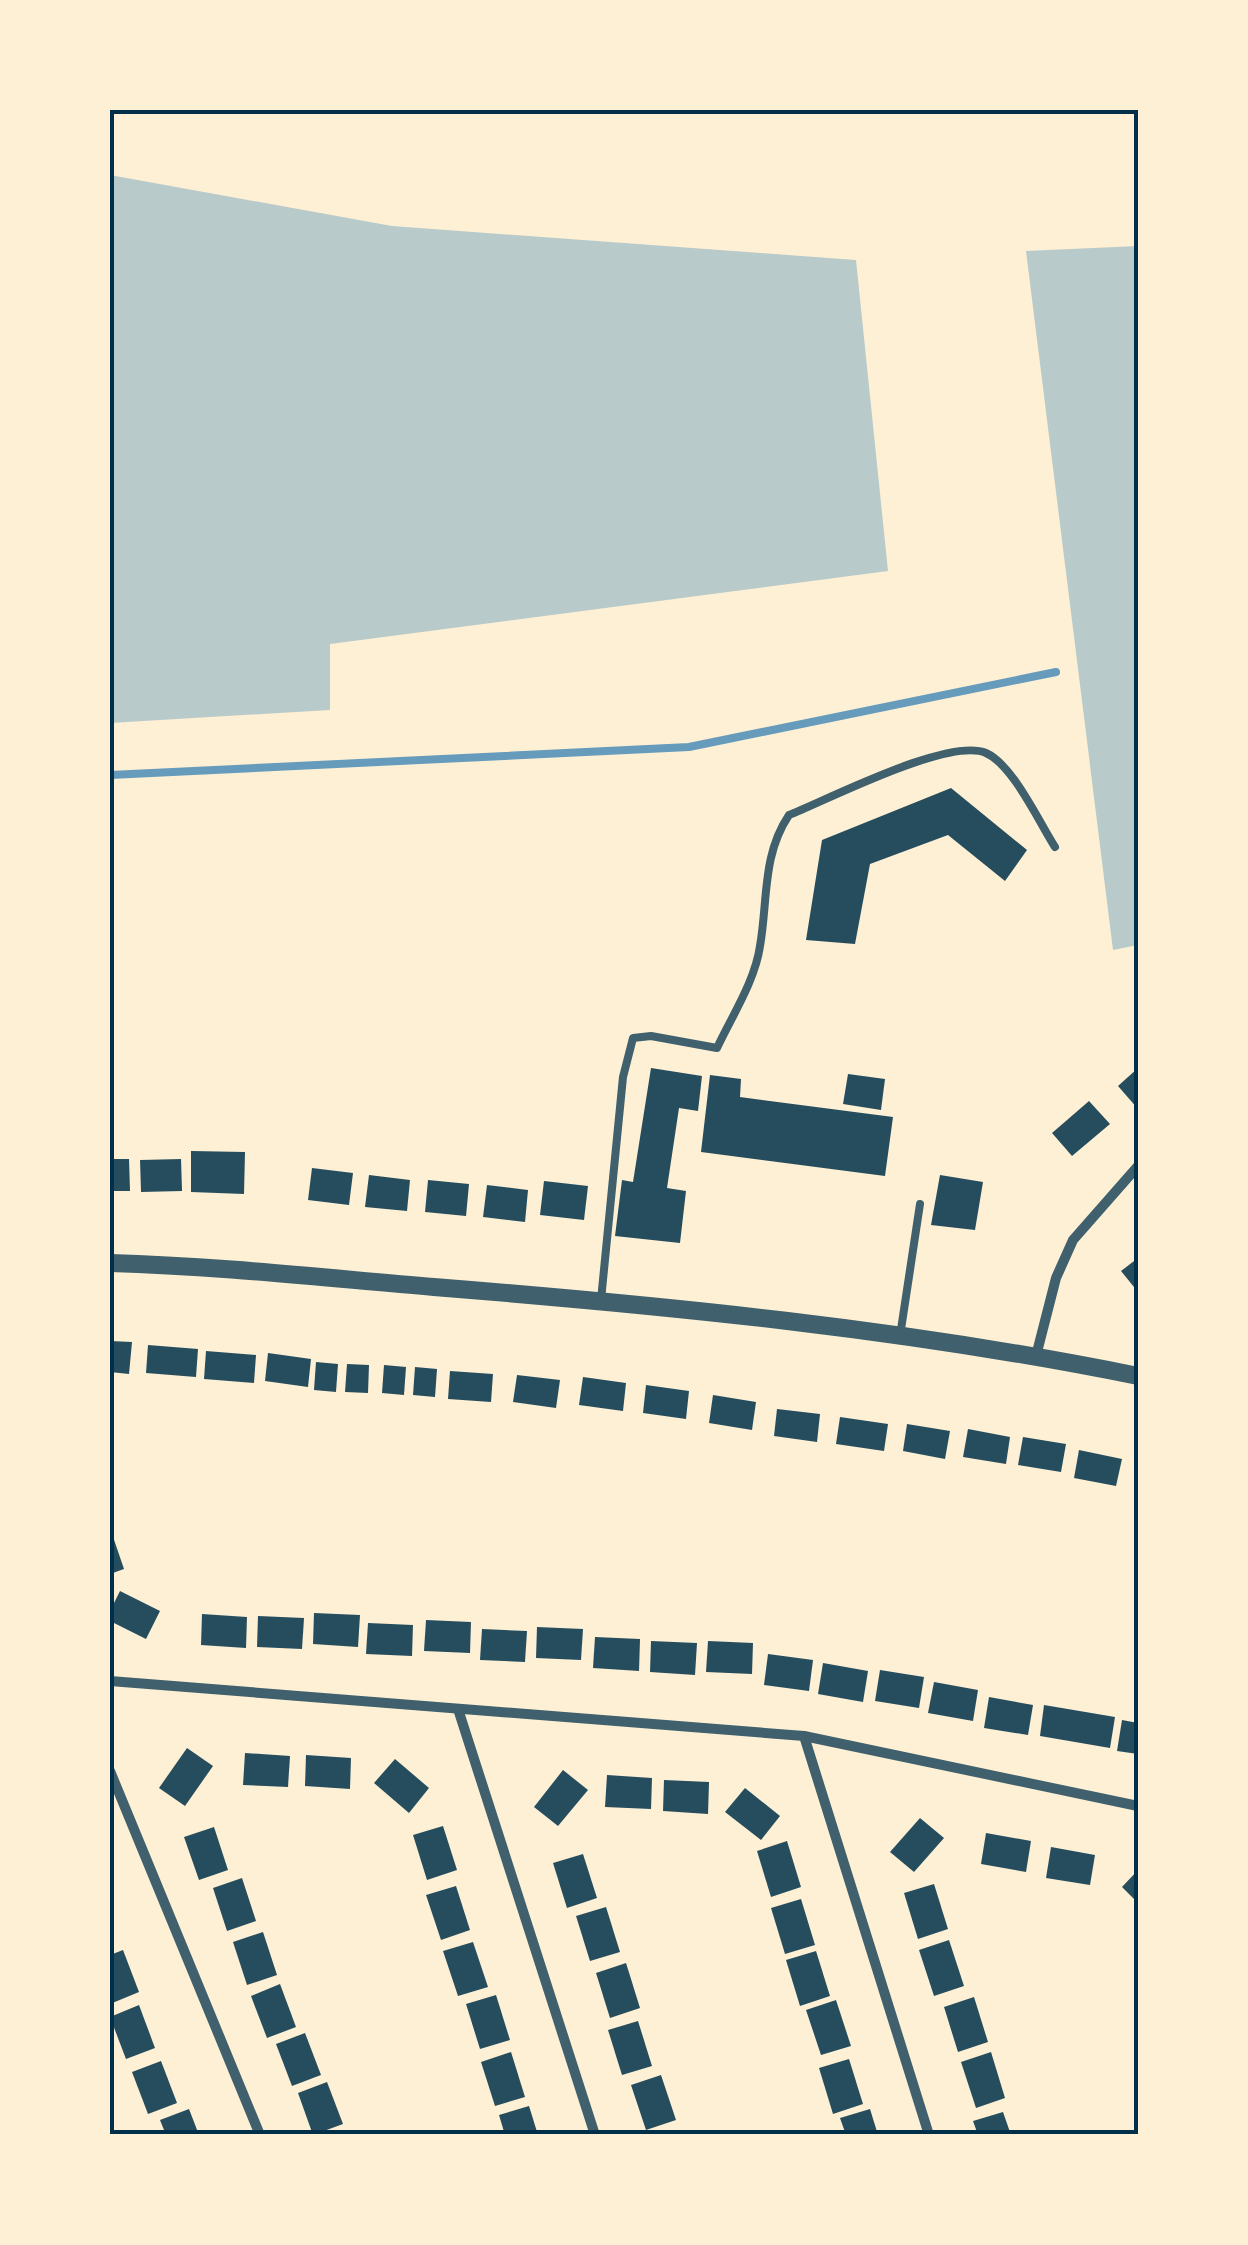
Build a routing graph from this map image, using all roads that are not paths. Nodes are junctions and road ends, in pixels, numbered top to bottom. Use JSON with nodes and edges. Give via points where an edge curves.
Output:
{"nodes":[{"id":1,"x":1054,"y":847,"type":"dead end"},
{"id":2,"x":1138,"y":1166,"type":"edge"},
{"id":3,"x":920,"y":1204,"type":"dead end"},
{"id":4,"x":110,"y":1263,"type":"edge"},
{"id":5,"x":601,"y":1300,"type":"junction"},
{"id":6,"x":900,"y":1336,"type":"junction"},
{"id":7,"x":1036,"y":1356,"type":"junction"},
{"id":8,"x":1138,"y":1376,"type":"edge"},
{"id":9,"x":110,"y":1681,"type":"edge"},
{"id":10,"x":458,"y":1709,"type":"junction"},
{"id":11,"x":804,"y":1736,"type":"junction"},
{"id":12,"x":110,"y":1771,"type":"edge"},
{"id":13,"x":1138,"y":1806,"type":"edge"},
{"id":14,"x":260,"y":2135,"type":"edge"},
{"id":15,"x":595,"y":2135,"type":"edge"},
{"id":16,"x":930,"y":2135,"type":"edge"}],
"edges":[{"from":1,"to":5,"type":"lane","via":[[1006,768],[988,754],[964,749],[789,816],[769,859],[760,949],[718,1048],[633,1038],[623,1077]]},
{"from":2,"to":7,"type":"street","via":[[1074,1240],[1056,1278]]},
{"from":3,"to":6,"type":"lane"},
{"from":4,"to":5,"type":"street"},
{"from":5,"to":6,"type":"street"},
{"from":6,"to":7,"type":"street"},
{"from":7,"to":8,"type":"street"},
{"from":9,"to":10,"type":"street"},
{"from":10,"to":11,"type":"street"},
{"from":10,"to":15,"type":"street"},
{"from":11,"to":13,"type":"street"},
{"from":11,"to":16,"type":"street"},
{"from":12,"to":14,"type":"street"}]}
